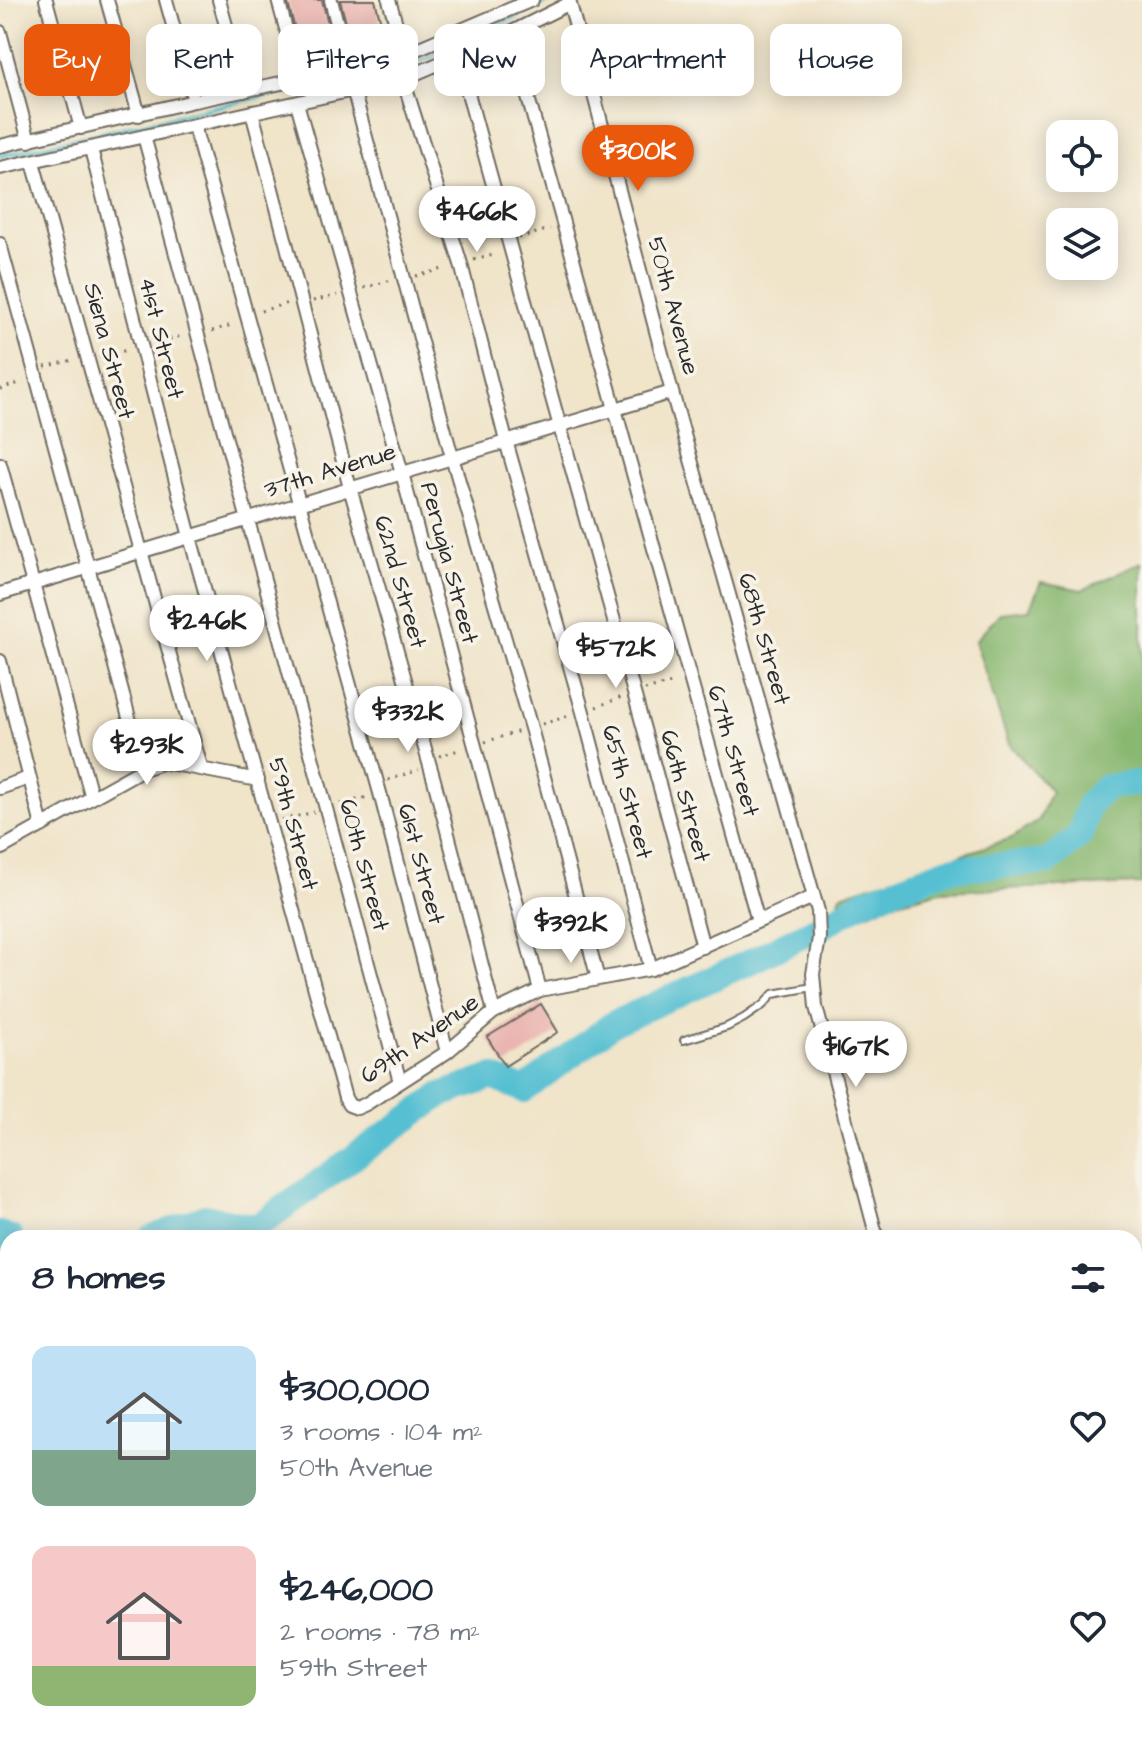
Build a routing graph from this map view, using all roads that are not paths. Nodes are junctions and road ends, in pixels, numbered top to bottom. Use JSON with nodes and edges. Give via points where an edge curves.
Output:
{"nodes":[{"id":1,"x":46,"y":0,"type":"edge"},
{"id":2,"x":107,"y":0,"type":"edge"},
{"id":3,"x":166,"y":0,"type":"edge"},
{"id":4,"x":219,"y":0,"type":"edge"},
{"id":5,"x":278,"y":0,"type":"edge"},
{"id":6,"x":331,"y":0,"type":"edge"},
{"id":7,"x":389,"y":0,"type":"edge"},
{"id":8,"x":532,"y":0,"type":"edge"},
{"id":9,"x":569,"y":2,"type":"edge"},
{"id":10,"x":226,"y":24,"type":"edge"},
{"id":11,"x":285,"y":24,"type":"edge"},
{"id":12,"x":337,"y":24,"type":"edge"},
{"id":13,"x":396,"y":24,"type":"edge"},
{"id":14,"x":527,"y":24,"type":"edge"},
{"id":15,"x":0,"y":32,"type":"edge"},
{"id":16,"x":418,"y":48,"type":"edge"},
{"id":17,"x":219,"y":96,"type":"edge"},
{"id":18,"x":325,"y":96,"type":"edge"},
{"id":19,"x":355,"y":96,"type":"edge"},
{"id":20,"x":408,"y":96,"type":"edge"},
{"id":21,"x":469,"y":96,"type":"edge"},
{"id":22,"x":527,"y":96,"type":"edge"},
{"id":23,"x":194,"y":101,"type":"junction"},
{"id":24,"x":297,"y":103,"type":"junction"},
{"id":25,"x":252,"y":112,"type":"junction"},
{"id":26,"x":139,"y":115,"type":"junction"},
{"id":27,"x":194,"y":126,"type":"junction"},
{"id":28,"x":81,"y":128,"type":"junction"},
{"id":29,"x":144,"y":136,"type":"junction"},
{"id":30,"x":29,"y":141,"type":"junction"},
{"id":31,"x":0,"y":146,"type":"edge"},
{"id":32,"x":91,"y":149,"type":"junction"},
{"id":33,"x":33,"y":162,"type":"junction"},
{"id":34,"x":0,"y":168,"type":"edge"},
{"id":35,"x":0,"y":244,"type":"edge"},
{"id":36,"x":672,"y":392,"type":"junction"},
{"id":37,"x":614,"y":408,"type":"junction"},
{"id":38,"x":557,"y":425,"type":"junction"},
{"id":39,"x":506,"y":441,"type":"junction"},
{"id":40,"x":452,"y":457,"type":"junction"},
{"id":41,"x":0,"y":464,"type":"edge"},
{"id":42,"x":402,"y":473,"type":"junction"},
{"id":43,"x":350,"y":488,"type":"junction"},
{"id":44,"x":299,"y":504,"type":"junction"},
{"id":45,"x":14,"y":520,"type":"junction"},
{"id":46,"x":246,"y":520,"type":"junction"},
{"id":47,"x":0,"y":524,"type":"edge"},
{"id":48,"x":190,"y":537,"type":"junction"},
{"id":49,"x":141,"y":552,"type":"junction"},
{"id":50,"x":87,"y":568,"type":"junction"},
{"id":51,"x":32,"y":584,"type":"junction"},
{"id":52,"x":0,"y":594,"type":"edge"},
{"id":53,"x":1,"y":665,"type":"edge"},
{"id":54,"x":15,"y":722,"type":"junction"},
{"id":55,"x":0,"y":727,"type":"edge"},
{"id":56,"x":201,"y":767,"type":"junction"},
{"id":57,"x":143,"y":769,"type":"junction"},
{"id":58,"x":29,"y":778,"type":"junction"},
{"id":59,"x":258,"y":780,"type":"junction"},
{"id":60,"x":0,"y":788,"type":"edge"},
{"id":61,"x":92,"y":798,"type":"junction"},
{"id":62,"x":42,"y":826,"type":"junction"},
{"id":63,"x":0,"y":849,"type":"edge"},
{"id":64,"x":813,"y":897,"type":"junction"},
{"id":65,"x":758,"y":921,"type":"junction"},
{"id":66,"x":703,"y":947,"type":"junction"},
{"id":67,"x":651,"y":969,"type":"junction"},
{"id":68,"x":598,"y":979,"type":"junction"},
{"id":69,"x":813,"y":987,"type":"junction"},
{"id":70,"x":540,"y":990,"type":"junction"},
{"id":71,"x":494,"y":1012,"type":"junction"},
{"id":72,"x":684,"y":1040,"type":"dead end"},
{"id":73,"x":447,"y":1052,"type":"junction"},
{"id":74,"x":400,"y":1082,"type":"junction"},
{"id":75,"x":366,"y":1104,"type":"joint"},
{"id":76,"x":875,"y":1230,"type":"edge"}],
"edges":[{"from":1,"to":28,"type":"street"},
{"from":2,"to":26,"type":"street"},
{"from":3,"to":23,"type":"street"},
{"from":4,"to":10,"type":"street"},
{"from":5,"to":11,"type":"street"},
{"from":6,"to":12,"type":"street"},
{"from":7,"to":13,"type":"street"},
{"from":8,"to":16,"type":"street"},
{"from":9,"to":14,"type":"street"},
{"from":9,"to":36,"type":"street","name":"50th Avenue"},
{"from":15,"to":30,"type":"street"},
{"from":17,"to":23,"type":"street"},
{"from":18,"to":24,"type":"street"},
{"from":19,"to":40,"type":"street"},
{"from":20,"to":39,"type":"street","name":"65th Street","via":[[461,264]]},
{"from":21,"to":38,"type":"street","name":"66th Street"},
{"from":22,"to":37,"type":"street","name":"67th Street"},
{"from":23,"to":26,"type":"street"},
{"from":24,"to":25,"type":"street"},
{"from":24,"to":42,"type":"street","name":"Perugia Street"},
{"from":25,"to":27,"type":"street"},
{"from":25,"to":43,"type":"street","name":"62nd Street"},
{"from":26,"to":28,"type":"street"},
{"from":27,"to":29,"type":"street"},
{"from":27,"to":44,"type":"street","name":"61st Street"},
{"from":28,"to":30,"type":"street"},
{"from":29,"to":32,"type":"street"},
{"from":29,"to":46,"type":"street","name":"60th Street"},
{"from":30,"to":31,"type":"street"},
{"from":32,"to":33,"type":"street"},
{"from":32,"to":48,"type":"street","name":"41st Street"},
{"from":33,"to":34,"type":"street"},
{"from":33,"to":49,"type":"street","name":"Siena Street"},
{"from":35,"to":50,"type":"street"},
{"from":36,"to":37,"type":"street","name":"37th Avenue"},
{"from":36,"to":64,"type":"street","name":"68th Street"},
{"from":37,"to":38,"type":"street","name":"37th Avenue"},
{"from":37,"to":65,"type":"street","name":"67th Street"},
{"from":38,"to":39,"type":"street","name":"37th Avenue"},
{"from":38,"to":66,"type":"street","name":"66th Street"},
{"from":39,"to":40,"type":"street","name":"37th Avenue"},
{"from":39,"to":67,"type":"street","name":"65th Street"},
{"from":40,"to":42,"type":"street","name":"37th Avenue"},
{"from":40,"to":68,"type":"street"},
{"from":41,"to":45,"type":"street"},
{"from":42,"to":43,"type":"street","name":"37th Avenue"},
{"from":42,"to":70,"type":"street","name":"Perugia Street"},
{"from":43,"to":44,"type":"street","name":"37th Avenue"},
{"from":43,"to":71,"type":"street","name":"62nd Street"},
{"from":44,"to":46,"type":"street","name":"37th Avenue"},
{"from":44,"to":73,"type":"street","name":"61st Street"},
{"from":45,"to":47,"type":"street"},
{"from":45,"to":51,"type":"street"},
{"from":46,"to":48,"type":"street","name":"37th Avenue"},
{"from":46,"to":74,"type":"street","name":"60th Street"},
{"from":48,"to":49,"type":"street","name":"37th Avenue"},
{"from":48,"to":59,"type":"street","name":"59th Street"},
{"from":49,"to":50,"type":"street","name":"37th Avenue"},
{"from":49,"to":56,"type":"street","name":"Siena Street"},
{"from":50,"to":51,"type":"street","name":"37th Avenue"},
{"from":50,"to":57,"type":"street"},
{"from":51,"to":52,"type":"street","name":"37th Avenue"},
{"from":51,"to":61,"type":"street"},
{"from":53,"to":54,"type":"street"},
{"from":54,"to":55,"type":"street"},
{"from":54,"to":58,"type":"street"},
{"from":56,"to":57,"type":"street","via":[[163,762]]},
{"from":56,"to":59,"type":"street"},
{"from":57,"to":61,"type":"street"},
{"from":58,"to":60,"type":"street"},
{"from":58,"to":62,"type":"street"},
{"from":59,"to":75,"type":"street","name":"59th Street","via":[[345,1098],[357,1108]]},
{"from":61,"to":62,"type":"street"},
{"from":62,"to":63,"type":"street"},
{"from":64,"to":65,"type":"street","name":"69th Avenue"},
{"from":64,"to":69,"type":"street","name":"68th Street","via":[[820,920]]},
{"from":65,"to":66,"type":"street","name":"69th Avenue"},
{"from":66,"to":67,"type":"street","name":"69th Avenue"},
{"from":67,"to":68,"type":"street","name":"69th Avenue"},
{"from":68,"to":70,"type":"street","name":"69th Avenue"},
{"from":69,"to":72,"type":"lane","via":[[773,994],[727,1027]]},
{"from":69,"to":76,"type":"street"},
{"from":70,"to":71,"type":"street","name":"69th Avenue"},
{"from":71,"to":73,"type":"street","name":"69th Avenue"},
{"from":73,"to":74,"type":"street","name":"69th Avenue"},
{"from":74,"to":75,"type":"street","name":"69th Avenue"}]}
